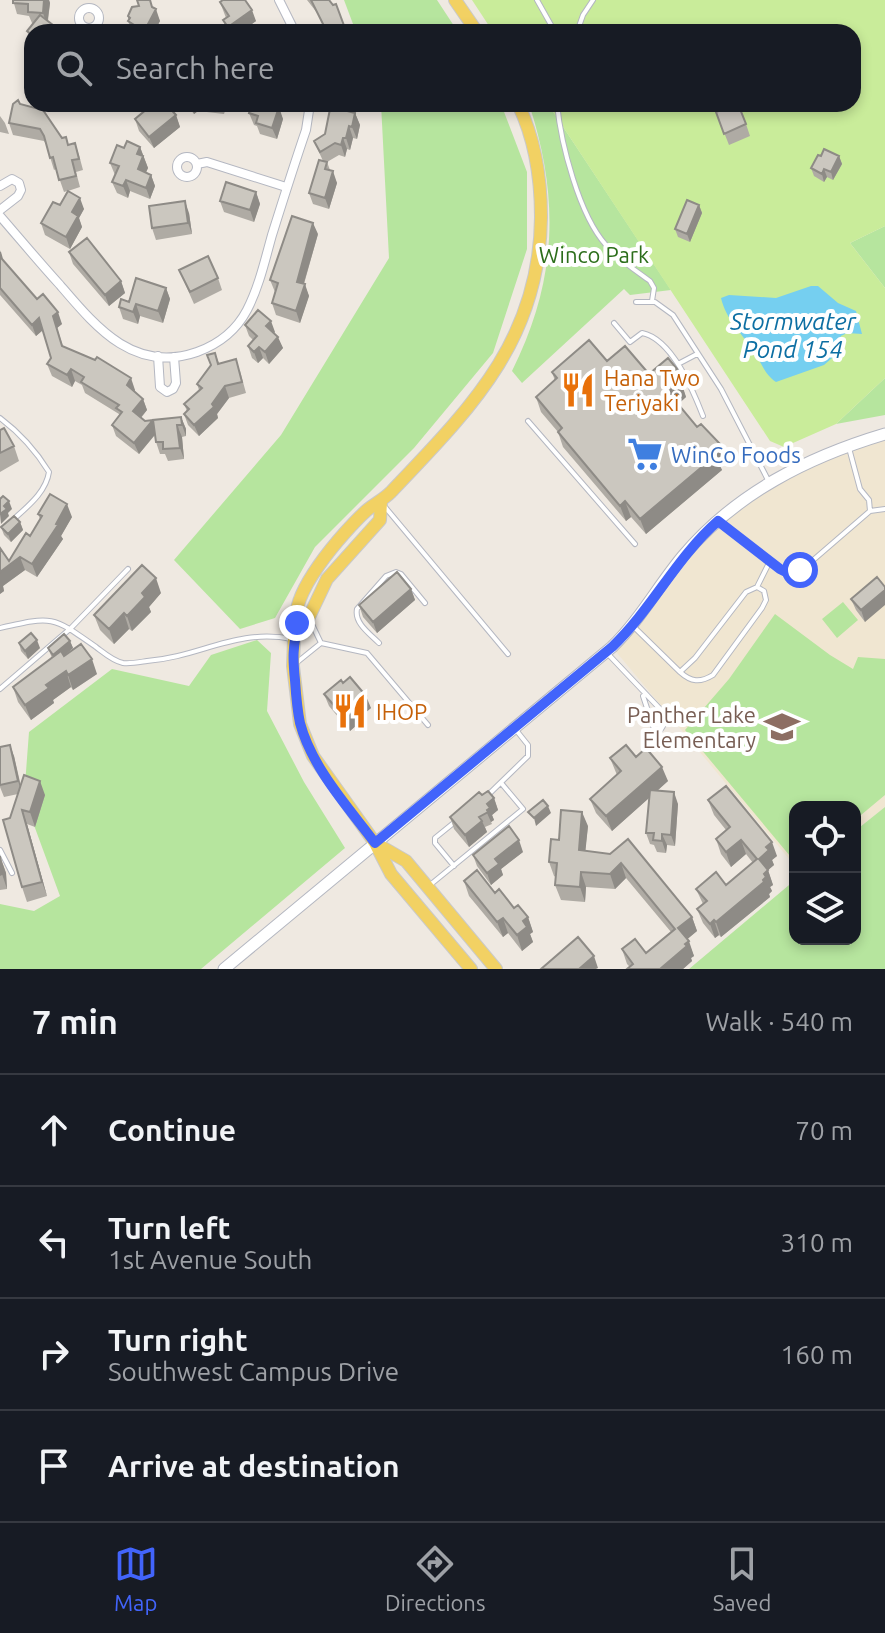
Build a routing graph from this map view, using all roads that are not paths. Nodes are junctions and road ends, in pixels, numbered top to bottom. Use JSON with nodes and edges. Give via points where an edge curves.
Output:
{"nodes":[{"id":1,"x":279,"y":0,"type":"edge"},
{"id":2,"x":455,"y":0,"type":"edge"},
{"id":3,"x":537,"y":0,"type":"edge"},
{"id":4,"x":593,"y":0,"type":"edge"},
{"id":5,"x":291,"y":24,"type":"edge"},
{"id":6,"x":472,"y":24,"type":"edge"},
{"id":7,"x":550,"y":24,"type":"edge"},
{"id":8,"x":580,"y":24,"type":"edge"},
{"id":9,"x":309,"y":112,"type":"edge"},
{"id":10,"x":521,"y":112,"type":"edge"},
{"id":11,"x":559,"y":112,"type":"edge"},
{"id":12,"x":197,"y":164,"type":"dead end"},
{"id":13,"x":0,"y":186,"type":"edge"},
{"id":14,"x":286,"y":187,"type":"junction"},
{"id":15,"x":0,"y":213,"type":"edge"},
{"id":16,"x":652,"y":301,"type":"junction"},
{"id":17,"x":636,"y":302,"type":"dead end"},
{"id":18,"x":614,"y":323,"type":"dead end"},
{"id":19,"x":630,"y":342,"type":"junction"},
{"id":20,"x":621,"y":350,"type":"edge"},
{"id":21,"x":698,"y":354,"type":"junction"},
{"id":22,"x":158,"y":356,"type":"junction"},
{"id":23,"x":171,"y":357,"type":"junction"},
{"id":24,"x":678,"y":364,"type":"junction"},
{"id":25,"x":703,"y":416,"type":"dead end"},
{"id":26,"x":0,"y":418,"type":"edge"},
{"id":27,"x":528,"y":421,"type":"dead end"},
{"id":28,"x":885,"y":434,"type":"edge"},
{"id":29,"x":848,"y":446,"type":"junction"},
{"id":30,"x":769,"y":482,"type":"junction"},
{"id":31,"x":381,"y":502,"type":"junction"},
{"id":32,"x":885,"y":509,"type":"edge"},
{"id":33,"x":870,"y":511,"type":"junction"},
{"id":34,"x":718,"y":521,"type":"junction"},
{"id":35,"x":11,"y":522,"type":"edge"},
{"id":36,"x":635,"y":544,"type":"dead end"},
{"id":37,"x":770,"y":561,"type":"junction"},
{"id":38,"x":128,"y":569,"type":"dead end"},
{"id":39,"x":757,"y":587,"type":"junction"},
{"id":40,"x":425,"y":603,"type":"dead end"},
{"id":41,"x":304,"y":621,"type":"junction"},
{"id":42,"x":633,"y":626,"type":"junction"},
{"id":43,"x":0,"y":628,"type":"edge"},
{"id":44,"x":71,"y":628,"type":"junction"},
{"id":45,"x":294,"y":639,"type":"junction"},
{"id":46,"x":321,"y":643,"type":"junction"},
{"id":47,"x":379,"y":643,"type":"dead end"},
{"id":48,"x":606,"y":652,"type":"junction"},
{"id":49,"x":508,"y":654,"type":"dead end"},
{"id":50,"x":293,"y":666,"type":"junction"},
{"id":51,"x":680,"y":672,"type":"junction"},
{"id":52,"x":0,"y":689,"type":"edge"},
{"id":53,"x":642,"y":693,"type":"junction"},
{"id":54,"x":428,"y":725,"type":"dead end"},
{"id":55,"x":515,"y":728,"type":"junction"},
{"id":56,"x":502,"y":784,"type":"junction"},
{"id":57,"x":480,"y":802,"type":"edge"},
{"id":58,"x":457,"y":820,"type":"edge"},
{"id":59,"x":375,"y":843,"type":"junction"},
{"id":60,"x":0,"y":850,"type":"edge"},
{"id":61,"x":454,"y":866,"type":"junction"},
{"id":62,"x":12,"y":873,"type":"edge"},
{"id":63,"x":428,"y":887,"type":"junction"},
{"id":64,"x":224,"y":969,"type":"edge"},
{"id":65,"x":471,"y":969,"type":"edge"},
{"id":66,"x":496,"y":969,"type":"edge"}],
"edges":[{"from":1,"to":5,"type":"street"},
{"from":2,"to":6,"type":"main road"},
{"from":3,"to":7,"type":"lane"},
{"from":4,"to":8,"type":"lane"},
{"from":9,"to":14,"type":"street"},
{"from":10,"to":31,"type":"main road","via":[[533,144],[541,206],[537,269],[526,310],[506,356],[486,384]]},
{"from":11,"to":16,"type":"lane","via":[[574,178],[593,224],[606,246],[650,281]]},
{"from":12,"to":14,"type":"street","via":[[207,162]]},
{"from":13,"to":15,"type":"street","via":[[12,179],[21,190]]},
{"from":14,"to":23,"type":"street","via":[[242,319],[212,345]]},
{"from":15,"to":22,"type":"street","via":[[100,329],[124,347]]},
{"from":16,"to":17,"type":"lane"},
{"from":16,"to":21,"type":"lane","via":[[670,311]]},
{"from":18,"to":19,"type":"lane"},
{"from":19,"to":20,"type":"lane"},
{"from":19,"to":24,"type":"lane","via":[[642,333],[653,335]]},
{"from":21,"to":24,"type":"lane"},
{"from":21,"to":30,"type":"lane"},
{"from":22,"to":23,"type":"street"},
{"from":22,"to":23,"type":"street","via":[[160,387],[167,392],[176,383]]},
{"from":24,"to":25,"type":"lane"},
{"from":26,"to":35,"type":"lane","via":[[49,472],[32,503]]},
{"from":27,"to":36,"type":"lane"},
{"from":28,"to":29,"type":"main road"},
{"from":29,"to":30,"type":"main road"},
{"from":29,"to":33,"type":"lane"},
{"from":30,"to":34,"type":"main road"},
{"from":31,"to":41,"type":"main road","via":[[323,558],[299,603],[295,617]]},
{"from":31,"to":49,"type":"lane"},
{"from":32,"to":33,"type":"lane"},
{"from":33,"to":37,"type":"lane","via":[[800,570],[786,572]]},
{"from":34,"to":37,"type":"lane"},
{"from":34,"to":42,"type":"main road","via":[[680,559]]},
{"from":37,"to":39,"type":"lane"},
{"from":38,"to":44,"type":"lane"},
{"from":39,"to":51,"type":"lane","via":[[746,592]]},
{"from":39,"to":51,"type":"lane","via":[[766,594],[765,603],[713,675],[696,681]]},
{"from":40,"to":47,"type":"lane","via":[[401,574],[386,576],[356,615]]},
{"from":41,"to":45,"type":"main road"},
{"from":41,"to":46,"type":"lane"},
{"from":42,"to":48,"type":"main road"},
{"from":42,"to":51,"type":"lane"},
{"from":43,"to":44,"type":"lane","via":[[40,619]]},
{"from":44,"to":45,"type":"lane","via":[[123,663],[251,636]]},
{"from":44,"to":52,"type":"lane"},
{"from":45,"to":50,"type":"main road"},
{"from":46,"to":50,"type":"lane"},
{"from":46,"to":54,"type":"lane","via":[[367,653]]},
{"from":48,"to":53,"type":"lane"},
{"from":48,"to":55,"type":"main road"},
{"from":50,"to":59,"type":"main road","via":[[300,724],[313,756]]},
{"from":53,"to":53,"type":"lane","via":[[652,721],[656,735],[665,720]]},
{"from":55,"to":56,"type":"lane","via":[[529,752]]},
{"from":55,"to":59,"type":"main road"},
{"from":56,"to":57,"type":"lane"},
{"from":56,"to":61,"type":"lane","via":[[523,809]]},
{"from":58,"to":61,"type":"lane","via":[[435,838]]},
{"from":59,"to":63,"type":"main road","via":[[406,861]]},
{"from":59,"to":64,"type":"main road"},
{"from":59,"to":65,"type":"main road","via":[[391,874]]},
{"from":60,"to":62,"type":"lane"},
{"from":61,"to":63,"type":"lane"},
{"from":63,"to":66,"type":"main road"}]}
